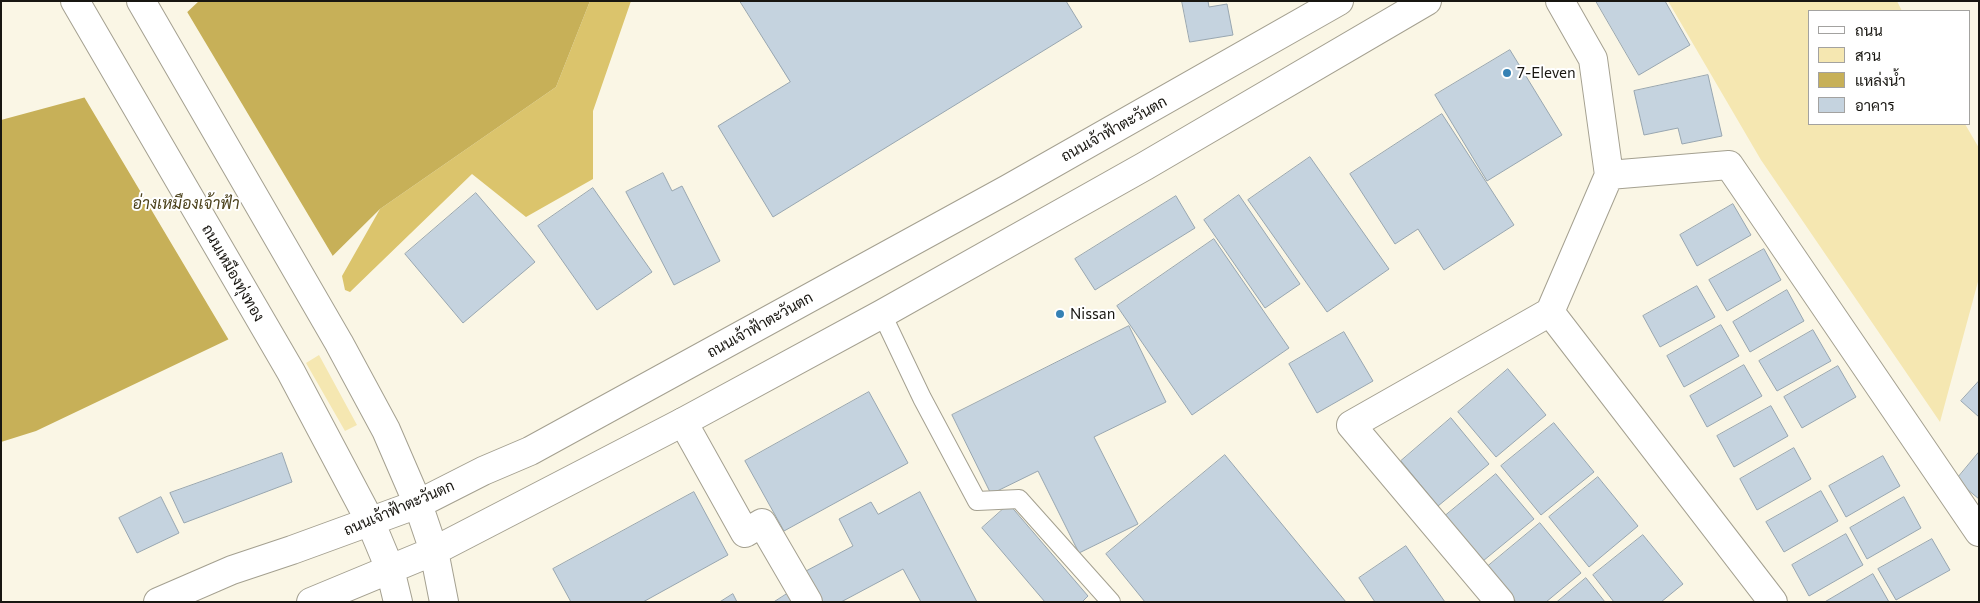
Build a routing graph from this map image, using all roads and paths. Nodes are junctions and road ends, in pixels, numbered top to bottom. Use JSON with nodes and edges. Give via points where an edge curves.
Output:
{"nodes":[{"id":1,"x":74,"y":1,"type":"edge"},
{"id":2,"x":141,"y":1,"type":"edge"},
{"id":3,"x":1340,"y":1,"type":"edge"},
{"id":4,"x":1427,"y":1,"type":"edge"},
{"id":5,"x":1560,"y":1,"type":"edge"},
{"id":6,"x":1609,"y":175,"type":"junction"},
{"id":7,"x":1550,"y":312,"type":"junction"},
{"id":8,"x":882,"y":314,"type":"junction"},
{"id":9,"x":683,"y":422,"type":"junction"},
{"id":10,"x":418,"y":504,"type":"junction"},
{"id":11,"x":370,"y":521,"type":"junction"},
{"id":12,"x":1979,"y":532,"type":"edge"},
{"id":13,"x":434,"y":551,"type":"junction"},
{"id":14,"x":390,"y":569,"type":"junction"},
{"id":15,"x":158,"y":602,"type":"edge"},
{"id":16,"x":312,"y":602,"type":"edge"},
{"id":17,"x":398,"y":602,"type":"edge"},
{"id":18,"x":444,"y":602,"type":"edge"},
{"id":19,"x":808,"y":602,"type":"edge"},
{"id":20,"x":1111,"y":602,"type":"edge"},
{"id":21,"x":1500,"y":602,"type":"edge"},
{"id":22,"x":1774,"y":602,"type":"edge"}],
"edges":[{"from":1,"to":11,"type":"street","name":"ถนนเหมืองทุ่งทอง","via":[[291,372]]},
{"from":2,"to":10,"type":"street","via":[[339,343],[386,430]]},
{"from":3,"to":10,"type":"street","name":"ถนนเจ้าฟ้าตะวันตก","via":[[1016,184],[538,446]]},
{"from":4,"to":8,"type":"street","via":[[1145,166]]},
{"from":5,"to":6,"type":"street","via":[[1593,59]]},
{"from":6,"to":7,"type":"street"},
{"from":6,"to":12,"type":"street","via":[[1729,164]]},
{"from":7,"to":21,"type":"street","via":[[1351,424]]},
{"from":7,"to":22,"type":"street"},
{"from":8,"to":9,"type":"street"},
{"from":8,"to":20,"type":"lane","via":[[977,501],[1019,499]]},
{"from":9,"to":13,"type":"street"},
{"from":9,"to":19,"type":"street","via":[[745,533],[762,523]]},
{"from":10,"to":11,"type":"street","name":"ถนนเจ้าฟ้าตะวันตก"},
{"from":10,"to":13,"type":"street"},
{"from":11,"to":14,"type":"street","name":"ถนนเหมืองทุ่งทอง"},
{"from":11,"to":15,"type":"street","name":"ถนนเจ้าฟ้าตะวันตก","via":[[232,570]]},
{"from":13,"to":14,"type":"street"},
{"from":13,"to":18,"type":"street"},
{"from":14,"to":16,"type":"street"},
{"from":14,"to":17,"type":"street","name":"ถนนเหมืองทุ่งทอง"}]}
